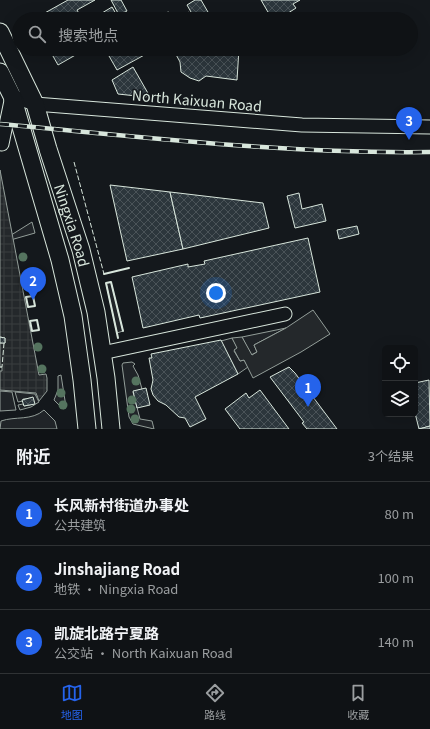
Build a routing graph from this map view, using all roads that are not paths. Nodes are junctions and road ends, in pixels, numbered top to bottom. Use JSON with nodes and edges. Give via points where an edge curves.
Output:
{"nodes":[{"id":1,"x":0,"y":32,"type":"edge"},
{"id":2,"x":0,"y":72,"type":"edge"},
{"id":3,"x":12,"y":96,"type":"junction"},
{"id":4,"x":36,"y":104,"type":"junction"},
{"id":5,"x":430,"y":127,"type":"edge"},
{"id":6,"x":0,"y":143,"type":"edge"},
{"id":7,"x":285,"y":314,"type":"dead end"},
{"id":8,"x":102,"y":353,"type":"junction"},
{"id":9,"x":87,"y":429,"type":"edge"},
{"id":10,"x":111,"y":429,"type":"edge"}],
"edges":[{"from":1,"to":4,"type":"main road","name":"Ningxia Road"},
{"from":2,"to":3,"type":"main road","name":"Ningxia Road"},
{"from":3,"to":4,"type":"street","name":"North Kaixuan Road"},
{"from":3,"to":6,"type":"street","via":[[2,144]]},
{"from":3,"to":9,"type":"main road","name":"Ningxia Road","via":[[60,260],[73,316]]},
{"from":4,"to":5,"type":"street","name":"North Kaixuan Road","via":[[302,125]]},
{"from":4,"to":8,"type":"main road","name":"Ningxia Road","via":[[81,250],[96,312]]},
{"from":7,"to":8,"type":"street"},
{"from":8,"to":10,"type":"main road","name":"Ningxia Road"}]}
